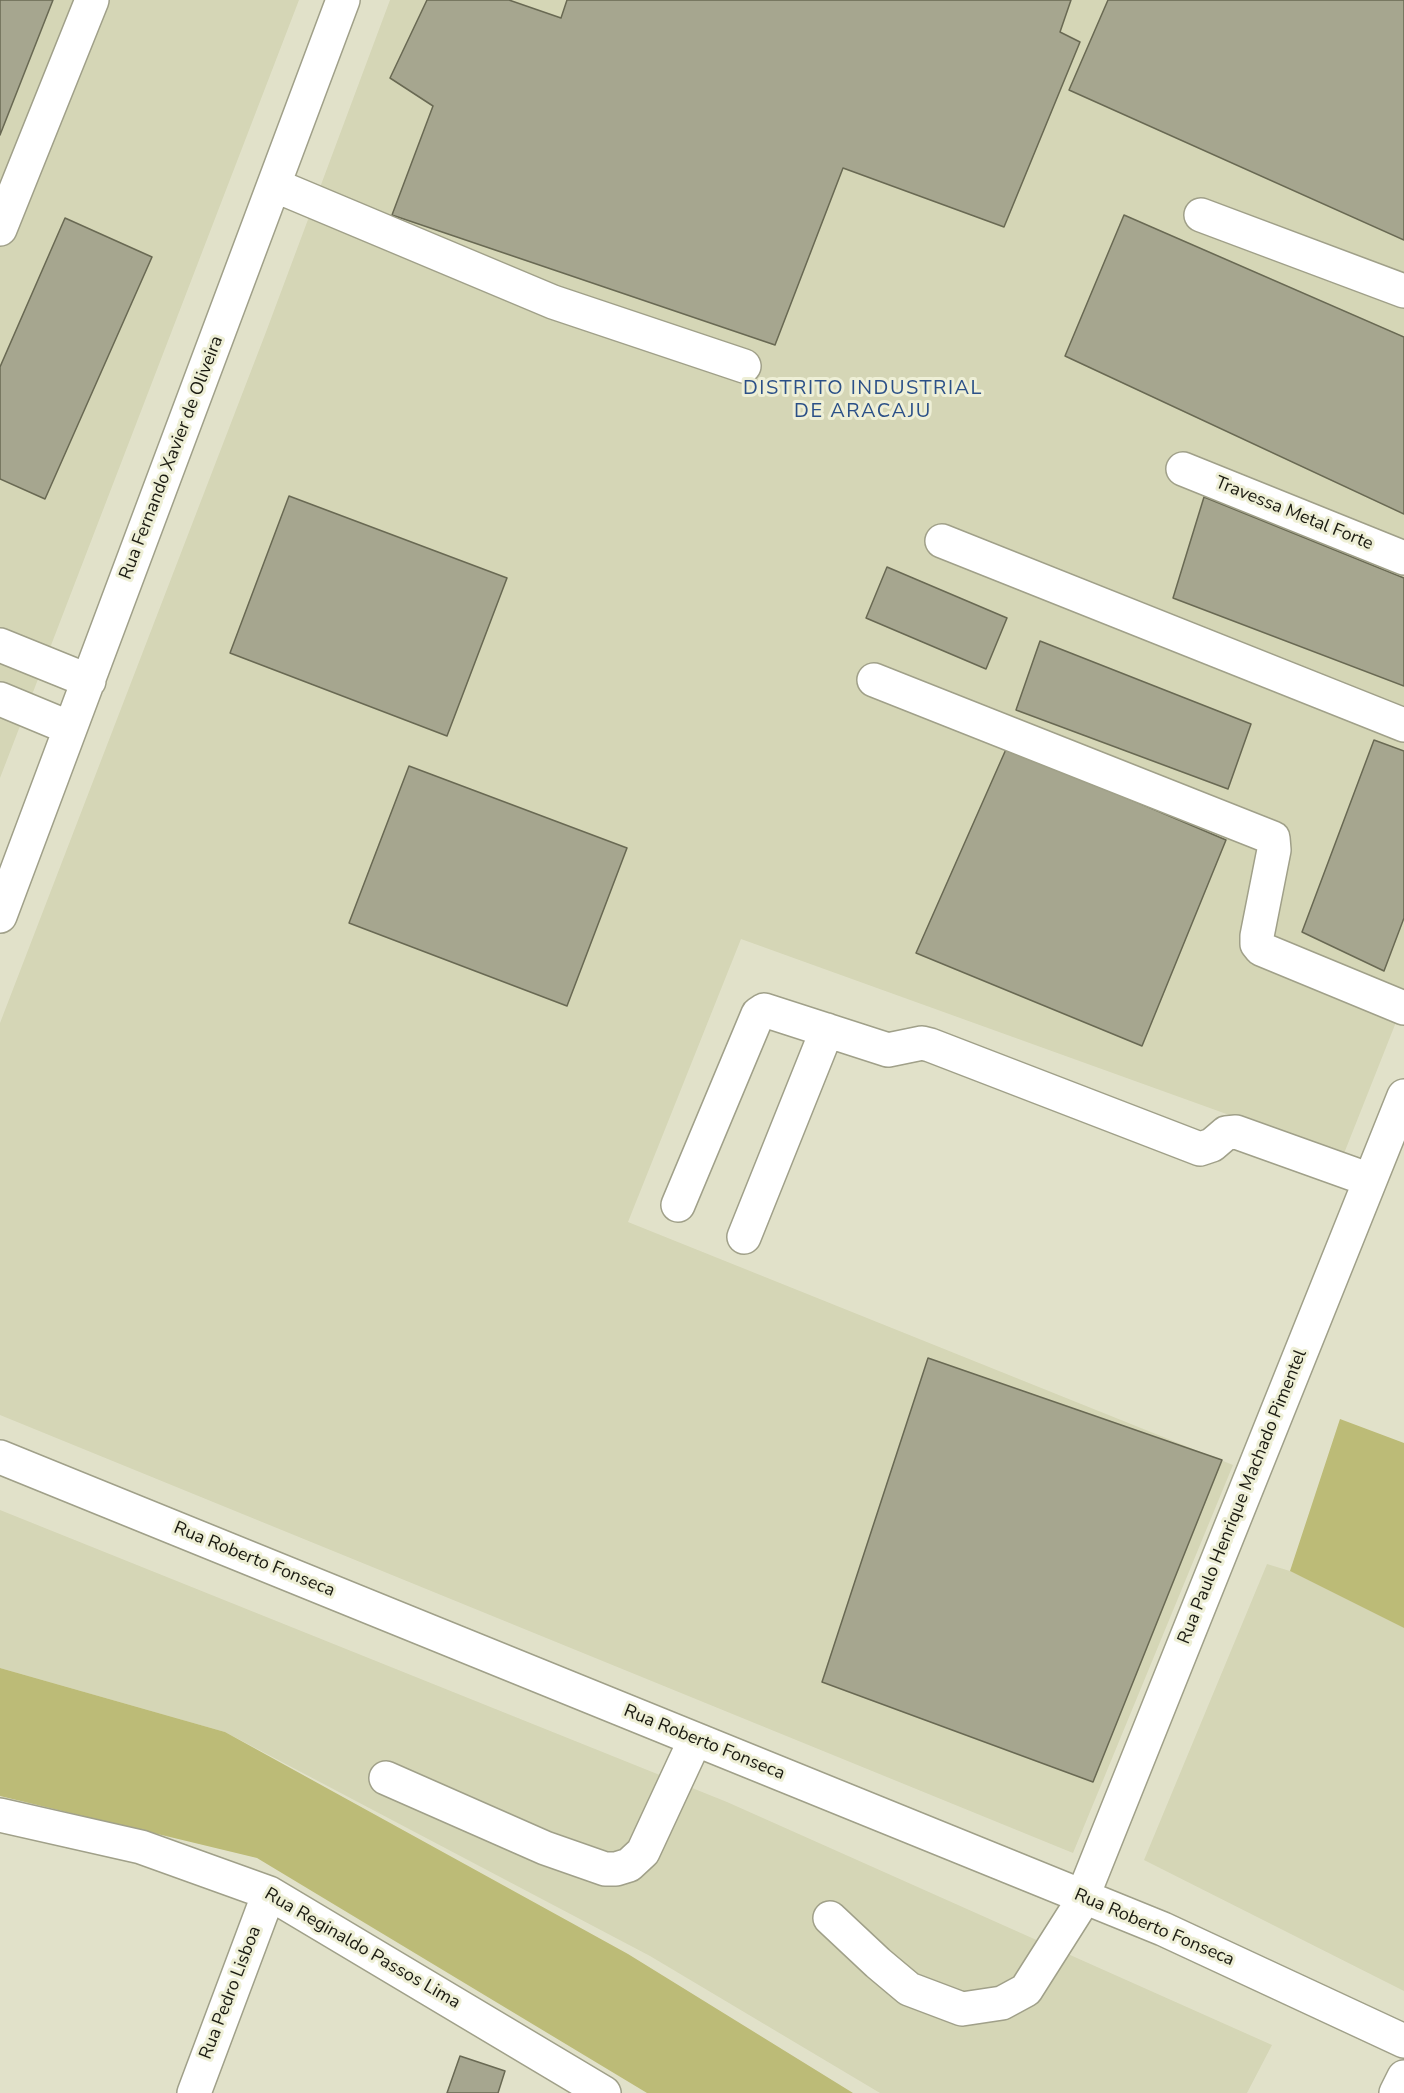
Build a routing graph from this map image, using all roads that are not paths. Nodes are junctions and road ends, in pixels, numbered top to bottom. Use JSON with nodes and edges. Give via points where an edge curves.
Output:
{"nodes":[{"id":1,"x":92,"y":0,"type":"edge"},
{"id":2,"x":344,"y":0,"type":"edge"},
{"id":3,"x":274,"y":185,"type":"junction"},
{"id":4,"x":1201,"y":215,"type":"dead end"},
{"id":5,"x":0,"y":229,"type":"edge"},
{"id":6,"x":1404,"y":291,"type":"edge"},
{"id":7,"x":744,"y":366,"type":"dead end"},
{"id":8,"x":1183,"y":469,"type":"dead end"},
{"id":9,"x":942,"y":541,"type":"dead end"},
{"id":10,"x":1404,"y":558,"type":"edge"},
{"id":11,"x":0,"y":645,"type":"edge"},
{"id":12,"x":874,"y":680,"type":"dead end"},
{"id":13,"x":89,"y":681,"type":"junction"},
{"id":14,"x":0,"y":699,"type":"edge"},
{"id":15,"x":1404,"y":725,"type":"edge"},
{"id":16,"x":70,"y":728,"type":"junction"},
{"id":17,"x":0,"y":916,"type":"edge"},
{"id":18,"x":1404,"y":1008,"type":"edge"},
{"id":19,"x":827,"y":1030,"type":"junction"},
{"id":20,"x":1404,"y":1096,"type":"edge"},
{"id":21,"x":1370,"y":1180,"type":"junction"},
{"id":22,"x":678,"y":1205,"type":"dead end"},
{"id":23,"x":744,"y":1237,"type":"dead end"},
{"id":24,"x":0,"y":1456,"type":"edge"},
{"id":25,"x":695,"y":1740,"type":"junction"},
{"id":26,"x":386,"y":1778,"type":"dead end"},
{"id":27,"x":0,"y":1815,"type":"edge"},
{"id":28,"x":269,"y":1893,"type":"junction"},
{"id":29,"x":1081,"y":1897,"type":"junction"},
{"id":30,"x":830,"y":1918,"type":"dead end"},
{"id":31,"x":1404,"y":2041,"type":"edge"},
{"id":32,"x":1404,"y":2077,"type":"edge"},
{"id":33,"x":568,"y":2083,"type":"edge"},
{"id":34,"x":194,"y":2093,"type":"edge"},
{"id":35,"x":604,"y":2093,"type":"edge"},
{"id":36,"x":1396,"y":2093,"type":"edge"}],
"edges":[{"from":1,"to":5,"type":"street"},
{"from":2,"to":3,"type":"street","name":"Rua Fernando Xavier de Oliveira"},
{"from":3,"to":7,"type":"street","via":[[554,302]]},
{"from":3,"to":13,"type":"street","name":"Rua Fernando Xavier de Oliveira"},
{"from":4,"to":6,"type":"street"},
{"from":8,"to":10,"type":"street","name":"Travessa Metal Forte"},
{"from":9,"to":15,"type":"street"},
{"from":11,"to":13,"type":"street"},
{"from":12,"to":18,"type":"street","via":[[1272,838],[1274,850],[1257,944]]},
{"from":13,"to":16,"type":"street","name":"Rua Fernando Xavier de Oliveira"},
{"from":14,"to":16,"type":"street"},
{"from":16,"to":17,"type":"street","name":"Rua Fernando Xavier de Oliveira"},
{"from":19,"to":21,"type":"street","via":[[888,1050],[930,1045],[1200,1149],[1226,1133],[1236,1132]]},
{"from":19,"to":22,"type":"street","via":[[769,1011],[758,1014]]},
{"from":19,"to":23,"type":"street"},
{"from":20,"to":21,"type":"street","name":"Rua Paulo Henrique Machado Pimentel"},
{"from":21,"to":29,"type":"street","name":"Rua Paulo Henrique Machado Pimentel"},
{"from":24,"to":25,"type":"street","name":"Rua Roberto Fonseca"},
{"from":25,"to":26,"type":"street","via":[[644,1852],[629,1865],[616,1869],[605,1869],[545,1848]]},
{"from":25,"to":29,"type":"street","name":"Rua Roberto Fonseca"},
{"from":27,"to":28,"type":"street","name":"Rua Reginaldo Passos Lima","via":[[141,1847]]},
{"from":28,"to":33,"type":"street","name":"Rua Reginaldo Passos Lima"},
{"from":28,"to":34,"type":"street","name":"Rua Pedro Lisboa"},
{"from":29,"to":30,"type":"street","name":"Rua Paulo Henrique Machado Pimentel","via":[[1078,1908],[1026,1990],[1002,2003],[962,2009],[909,1989]]},
{"from":29,"to":31,"type":"street","name":"Rua Roberto Fonseca","via":[[1163,1929]]},
{"from":32,"to":36,"type":"street"},
{"from":33,"to":35,"type":"street","name":"Rua Reginaldo Passos Lima"}]}
